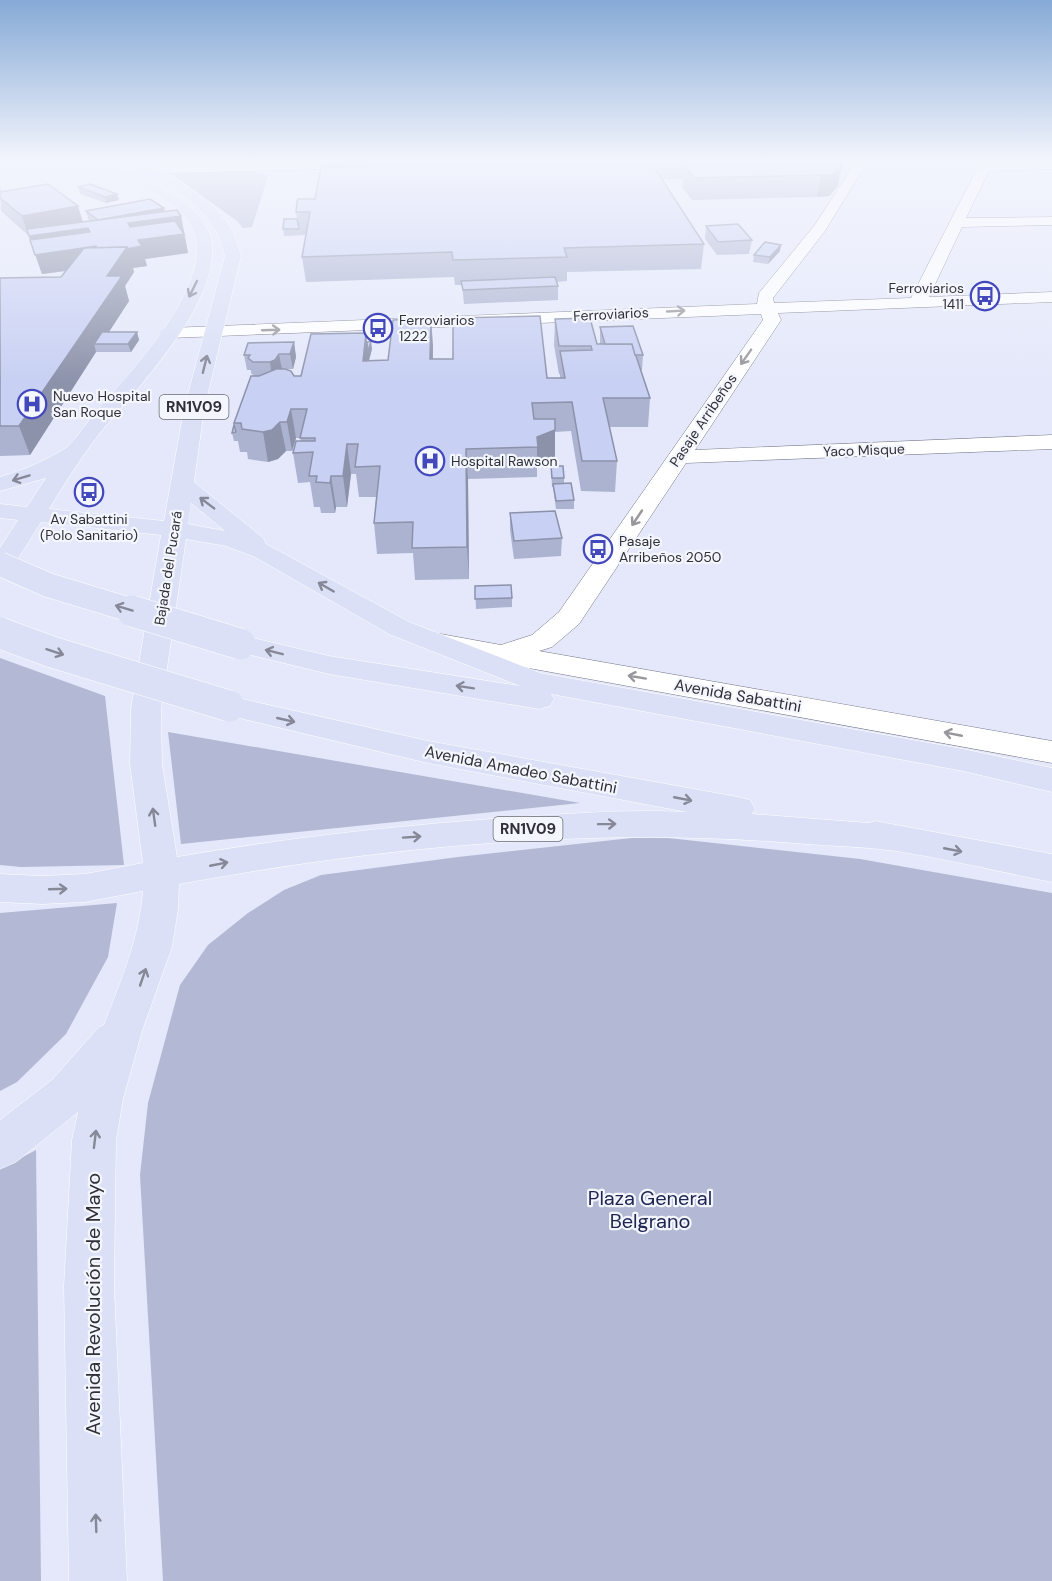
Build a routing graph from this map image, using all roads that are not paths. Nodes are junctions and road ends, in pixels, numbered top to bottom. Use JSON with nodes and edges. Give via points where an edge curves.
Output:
{"nodes":[{"id":1,"x":202,"y":235,"type":"edge"},
{"id":2,"x":228,"y":235,"type":"edge"},
{"id":3,"x":815,"y":235,"type":"edge"},
{"id":4,"x":952,"y":235,"type":"edge"},
{"id":5,"x":1052,"y":297,"type":"edge"},
{"id":6,"x":918,"y":301,"type":"junction"},
{"id":7,"x":766,"y":308,"type":"junction"},
{"id":8,"x":213,"y":332,"type":"junction"},
{"id":9,"x":170,"y":333,"type":"junction"},
{"id":10,"x":1052,"y":442,"type":"edge"},
{"id":11,"x":78,"y":449,"type":"junction"},
{"id":12,"x":677,"y":458,"type":"junction"},
{"id":13,"x":181,"y":483,"type":"junction"},
{"id":14,"x":0,"y":484,"type":"edge"},
{"id":15,"x":0,"y":511,"type":"edge"},
{"id":16,"x":33,"y":516,"type":"junction"},
{"id":17,"x":173,"y":529,"type":"junction"},
{"id":18,"x":264,"y":552,"type":"junction"},
{"id":19,"x":0,"y":566,"type":"edge"},
{"id":20,"x":0,"y":633,"type":"edge"},
{"id":21,"x":424,"y":640,"type":"junction"},
{"id":22,"x":503,"y":653,"type":"junction"},
{"id":23,"x":1052,"y":753,"type":"edge"},
{"id":24,"x":963,"y":760,"type":"junction"},
{"id":25,"x":1052,"y":782,"type":"edge"},
{"id":26,"x":896,"y":838,"type":"junction"},
{"id":27,"x":1052,"y":868,"type":"edge"},
{"id":28,"x":162,"y":875,"type":"junction"},
{"id":29,"x":0,"y":888,"type":"edge"},
{"id":30,"x":122,"y":1031,"type":"junction"},
{"id":31,"x":0,"y":1148,"type":"edge"},
{"id":32,"x":98,"y":1581,"type":"edge"}],
"edges":[{"from":1,"to":9,"type":"main road","one_way":true,"via":[[204,257],[197,282]]},
{"from":2,"to":8,"type":"main road","name":"Bajada del Pucará","number":"RN1V09","via":[[233,256]]},
{"from":3,"to":7,"type":"street","name":"Pasaje Arribeños","via":[[765,297]]},
{"from":4,"to":6,"type":"street"},
{"from":5,"to":6,"type":"street","name":"Ferroviarios"},
{"from":6,"to":7,"type":"street","name":"Ferroviarios"},
{"from":8,"to":7,"type":"street","name":"Ferroviarios","one_way":true},
{"from":7,"to":12,"type":"street","name":"Pasaje Arribeños","one_way":true,"via":[[772,320]]},
{"from":8,"to":9,"type":"street","name":"Ferroviarios"},
{"from":13,"to":8,"type":"main road","name":"Bajada del Pucará","number":"RN1V09","one_way":true},
{"from":9,"to":11,"type":"main road"},
{"from":10,"to":12,"type":"street","name":"Yaco Misque"},
{"from":11,"to":14,"type":"main road","one_way":true,"via":[[38,473]]},
{"from":11,"to":16,"type":"main road"},
{"from":12,"to":22,"type":"street","name":"Pasaje Arribeños","one_way":true,"via":[[569,618],[542,640]]},
{"from":13,"to":17,"type":"main road","name":"Bajada del Pucará"},
{"from":18,"to":13,"type":"main road","one_way":true},
{"from":15,"to":16,"type":"main road"},
{"from":16,"to":17,"type":"main road"},
{"from":16,"to":19,"type":"main road"},
{"from":17,"to":18,"type":"main road","via":[[210,534]]},
{"from":28,"to":17,"type":"main road","name":"Bajada del Pucará","one_way":true,"via":[[145,734]]},
{"from":21,"to":18,"type":"main road","one_way":true},
{"from":25,"to":19,"type":"main road","one_way":true,"bridge":true,"via":[[329,664],[240,644],[48,585]]},
{"from":20,"to":26,"type":"main road","name":"Avenida Amadeo Sabattini","one_way":true,"bridge":true,"via":[[229,706],[429,752]]},
{"from":21,"to":22,"type":"street","name":"Avenida Sabattini"},
{"from":21,"to":24,"type":"main road","via":[[534,681]]},
{"from":23,"to":22,"type":"street","name":"Avenida Sabattini","one_way":true},
{"from":23,"to":24,"type":"street"},
{"from":24,"to":25,"type":"main road"},
{"from":26,"to":27,"type":"main road","name":"Avenida Amadeo Sabattini","number":"RN1V09","one_way":true},
{"from":28,"to":26,"type":"main road","number":"RN1V09","one_way":true,"via":[[243,859],[404,838],[602,824],[726,826]]},
{"from":29,"to":28,"type":"main road","number":"RN1V09","one_way":true,"via":[[85,888]]},
{"from":30,"to":28,"type":"main road","name":"Bajada del Pucará","one_way":true,"via":[[153,947]]},
{"from":30,"to":31,"type":"main road","via":[[67,1094]]},
{"from":32,"to":30,"type":"main road","name":"Avenida Revolución de Mayo","one_way":true,"via":[[89,1286],[91,1202],[94,1140]]}]}
